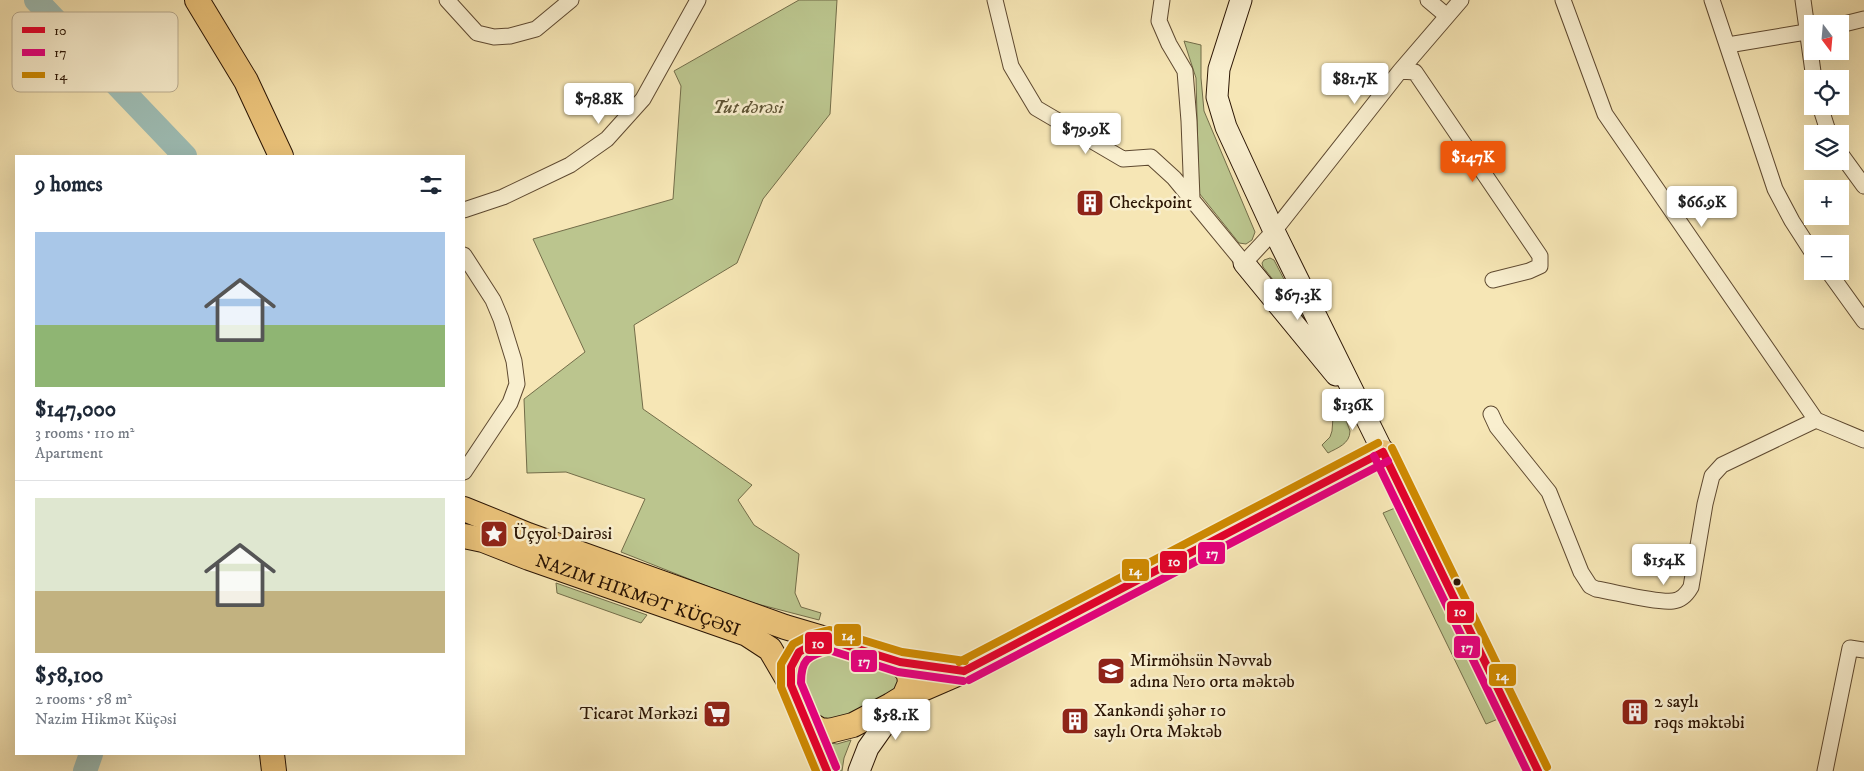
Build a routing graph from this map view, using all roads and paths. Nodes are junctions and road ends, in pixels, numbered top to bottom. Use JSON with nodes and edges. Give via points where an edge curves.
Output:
{"nodes":[{"id":1,"x":197,"y":0,"type":"edge"},
{"id":2,"x":447,"y":0,"type":"edge"},
{"id":3,"x":571,"y":0,"type":"edge"},
{"id":4,"x":698,"y":0,"type":"edge"},
{"id":5,"x":995,"y":0,"type":"edge"},
{"id":6,"x":1162,"y":0,"type":"edge"},
{"id":7,"x":1241,"y":0,"type":"edge"},
{"id":8,"x":1428,"y":0,"type":"edge"},
{"id":9,"x":1461,"y":0,"type":"edge"},
{"id":10,"x":1563,"y":0,"type":"edge"},
{"id":11,"x":1712,"y":0,"type":"edge"},
{"id":12,"x":1803,"y":0,"type":"edge"},
{"id":13,"x":1806,"y":15,"type":"edge"},
{"id":14,"x":1447,"y":16,"type":"junction"},
{"id":15,"x":1864,"y":19,"type":"edge"},
{"id":16,"x":1849,"y":23,"type":"edge"},
{"id":17,"x":1804,"y":32,"type":"edge"},
{"id":18,"x":1728,"y":45,"type":"junction"},
{"id":19,"x":1400,"y":71,"type":"junction"},
{"id":20,"x":281,"y":155,"type":"edge"},
{"id":21,"x":1849,"y":165,"type":"edge"},
{"id":22,"x":1864,"y":186,"type":"edge"},
{"id":23,"x":1192,"y":199,"type":"junction"},
{"id":24,"x":465,"y":210,"type":"edge"},
{"id":25,"x":1274,"y":231,"type":"junction"},
{"id":26,"x":1804,"y":240,"type":"edge"},
{"id":27,"x":465,"y":257,"type":"edge"},
{"id":28,"x":1244,"y":263,"type":"junction"},
{"id":29,"x":1493,"y":280,"type":"dead end"},
{"id":30,"x":1834,"y":280,"type":"edge"},
{"id":31,"x":1864,"y":321,"type":"edge"},
{"id":32,"x":1358,"y":400,"type":"junction"},
{"id":33,"x":1491,"y":414,"type":"dead end"},
{"id":34,"x":1816,"y":420,"type":"junction"},
{"id":35,"x":1864,"y":440,"type":"edge"},
{"id":36,"x":1381,"y":453,"type":"junction"},
{"id":37,"x":465,"y":470,"type":"edge"},
{"id":38,"x":465,"y":509,"type":"edge"},
{"id":39,"x":465,"y":536,"type":"edge"},
{"id":40,"x":829,"y":640,"type":"junction"},
{"id":41,"x":1864,"y":650,"type":"edge"},
{"id":42,"x":900,"y":662,"type":"junction"},
{"id":43,"x":964,"y":671,"type":"junction"},
{"id":44,"x":791,"y":685,"type":"junction"},
{"id":45,"x":904,"y":696,"type":"junction"},
{"id":46,"x":805,"y":721,"type":"junction"},
{"id":47,"x":272,"y":755,"type":"edge"},
{"id":48,"x":274,"y":771,"type":"edge"},
{"id":49,"x":827,"y":771,"type":"edge"},
{"id":50,"x":859,"y":771,"type":"edge"},
{"id":51,"x":1538,"y":771,"type":"edge"},
{"id":52,"x":1824,"y":771,"type":"edge"}],
"edges":[{"from":1,"to":20,"type":"main road","via":[[246,81]]},
{"from":2,"to":3,"type":"street","via":[[476,33],[494,37],[536,29]]},
{"from":4,"to":24,"type":"street","via":[[643,100],[607,139],[570,165],[503,197]]},
{"from":5,"to":23,"type":"street","via":[[1011,66],[1036,108],[1123,159],[1151,157]]},
{"from":6,"to":23,"type":"street","via":[[1159,21],[1185,71]]},
{"from":7,"to":25,"type":"main road","via":[[1219,69],[1217,97],[1226,127]]},
{"from":8,"to":14,"type":"street"},
{"from":9,"to":14,"type":"street"},
{"from":10,"to":34,"type":"street","via":[[1605,114]]},
{"from":11,"to":18,"type":"street"},
{"from":12,"to":13,"type":"street"},
{"from":14,"to":19,"type":"street"},
{"from":15,"to":16,"type":"street"},
{"from":17,"to":18,"type":"street"},
{"from":18,"to":26,"type":"street","via":[[1775,189]]},
{"from":19,"to":25,"type":"street"},
{"from":19,"to":29,"type":"street","via":[[1415,72],[1540,256],[1540,266]]},
{"from":21,"to":22,"type":"street"},
{"from":23,"to":28,"type":"street"},
{"from":25,"to":28,"type":"street"},
{"from":25,"to":32,"type":"main road"},
{"from":27,"to":37,"type":"street","via":[[493,300],[501,319],[514,361],[516,384],[510,403]]},
{"from":28,"to":32,"type":"main road"},
{"from":30,"to":31,"type":"street"},
{"from":32,"to":36,"type":"main road"},
{"from":33,"to":34,"type":"street","via":[[1497,427],[1549,492],[1577,565],[1590,586],[1661,601],[1673,601],[1684,596],[1691,587],[1712,476],[1722,465]]},
{"from":34,"to":35,"type":"street"},
{"from":36,"to":43,"type":"main road"},
{"from":36,"to":51,"type":"main road"},
{"from":38,"to":40,"type":"main road","name":"NAZIM HIKMƏT KÜÇƏSI","via":[[528,535]]},
{"from":39,"to":44,"type":"main road","name":"NAZIM HIKMƏT KÜÇƏSI","via":[[747,634],[770,649]]},
{"from":40,"to":42,"type":"main road"},
{"from":40,"to":44,"type":"main road","via":[[799,652],[791,667]]},
{"from":41,"to":52,"type":"street","via":[[1850,648]]},
{"from":42,"to":43,"type":"main road"},
{"from":42,"to":45,"type":"main road","via":[[909,674],[910,683]]},
{"from":43,"to":45,"type":"main road"},
{"from":44,"to":46,"type":"main road"},
{"from":45,"to":46,"type":"main road","via":[[881,712],[839,729],[820,730]]},
{"from":45,"to":50,"type":"main road","via":[[868,748]]},
{"from":46,"to":49,"type":"main road"},
{"from":47,"to":48,"type":"main road"}]}
